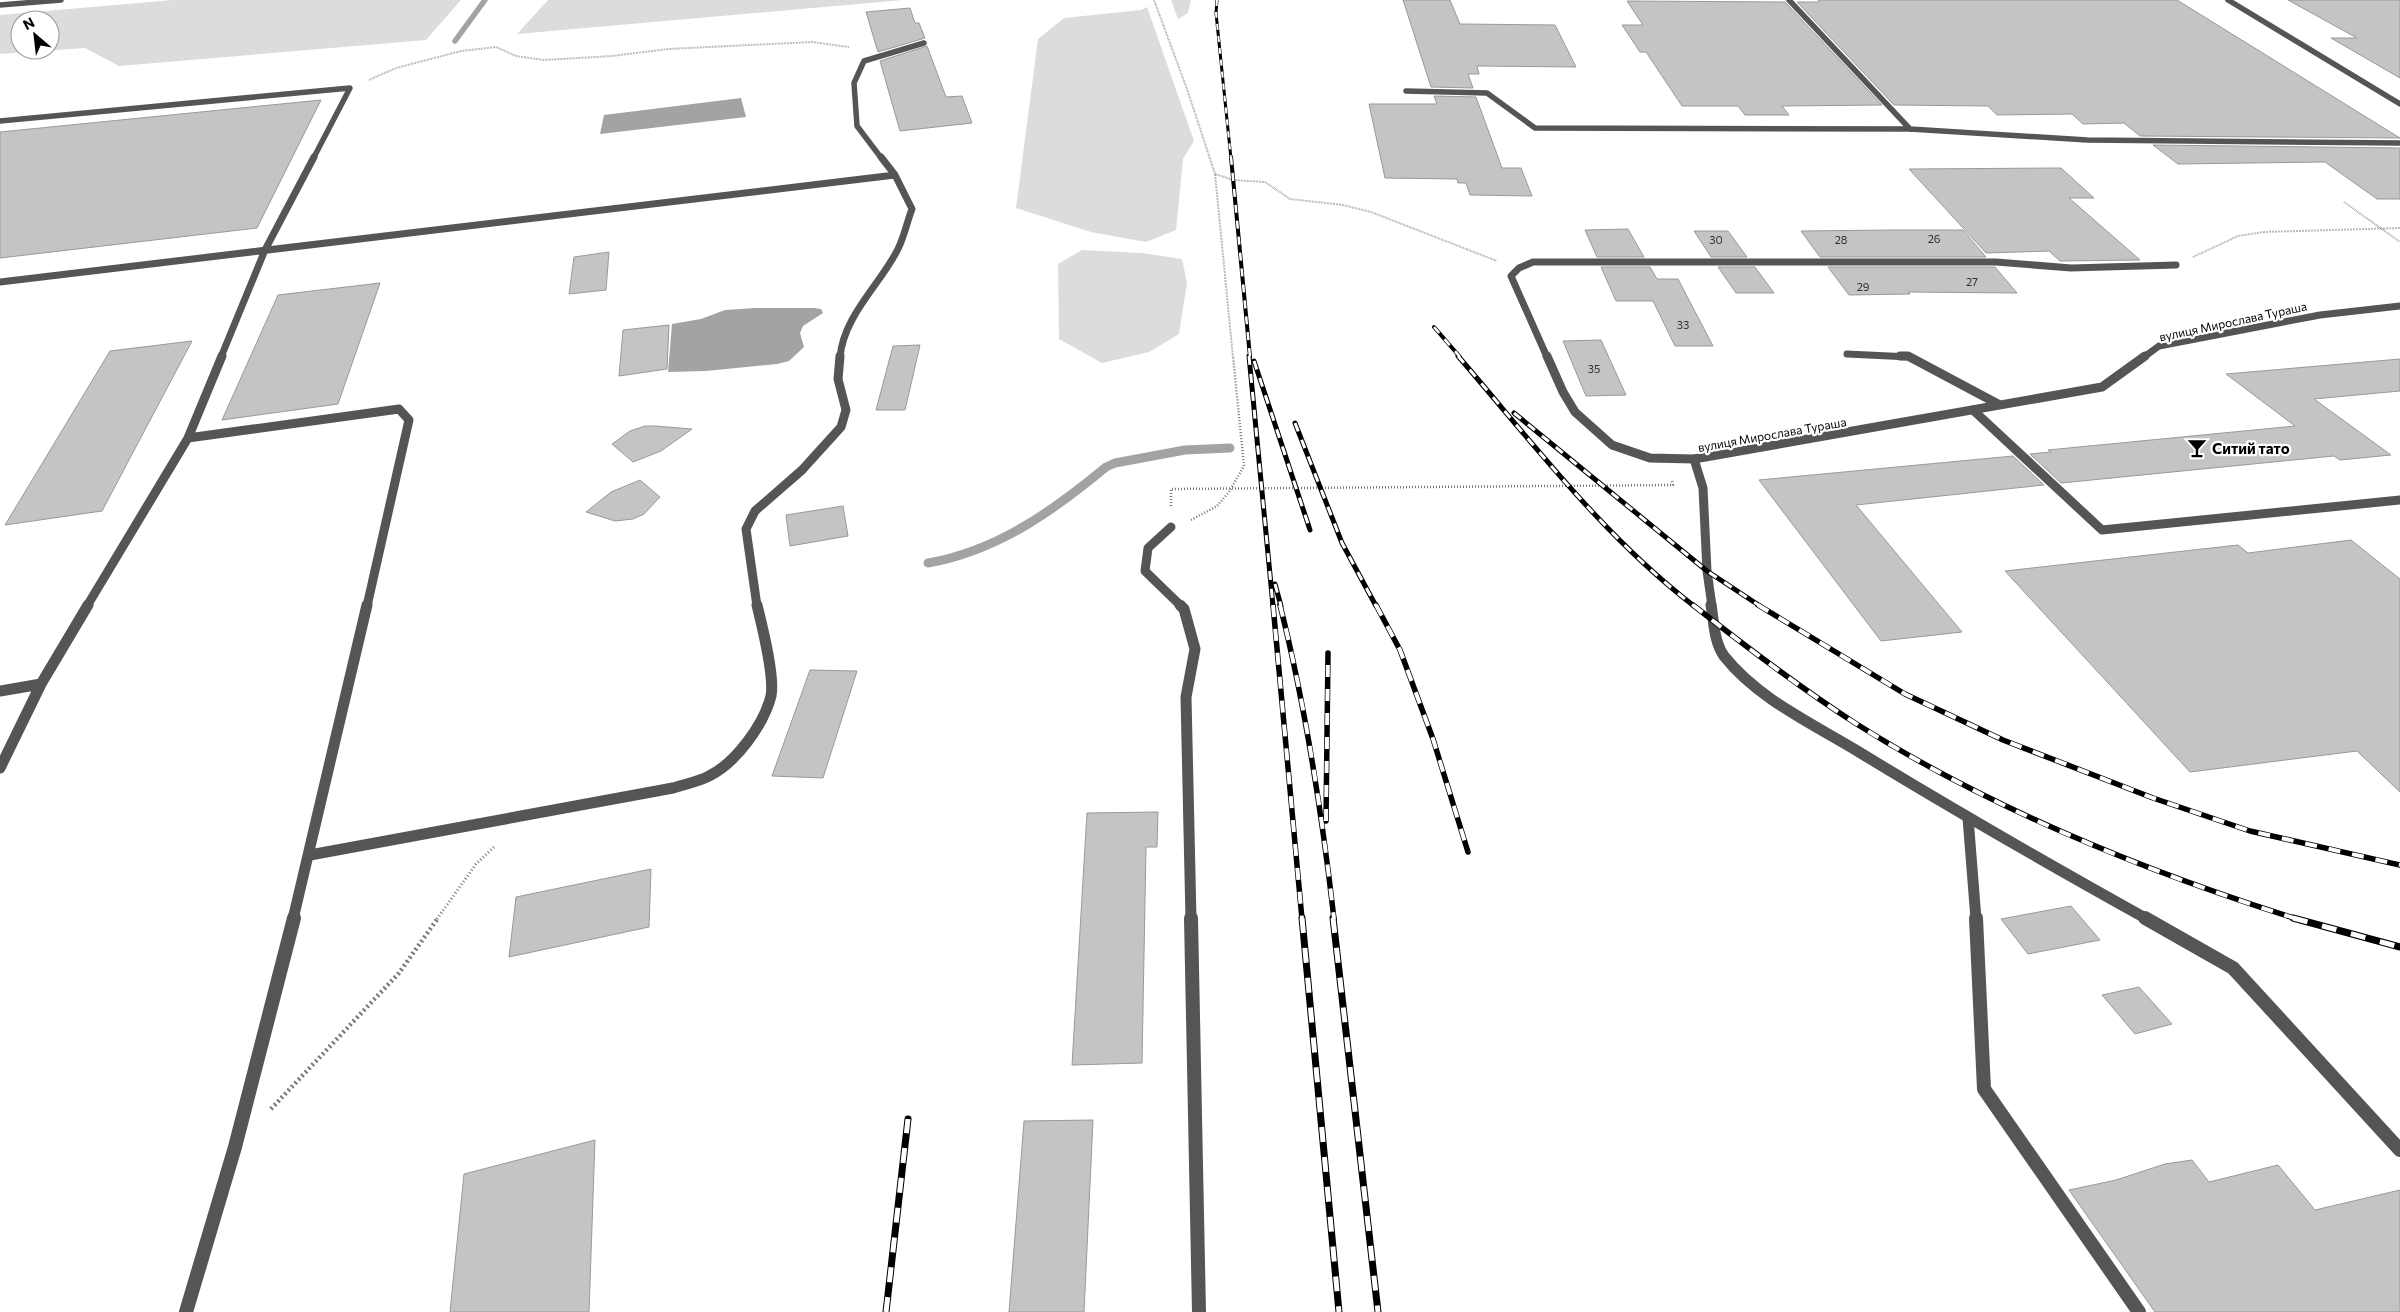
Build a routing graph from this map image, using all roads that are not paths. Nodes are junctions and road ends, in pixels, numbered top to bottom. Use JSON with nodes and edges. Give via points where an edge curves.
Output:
{"nodes":[{"id":1,"x":61,"y":0,"type":"edge"},
{"id":2,"x":1789,"y":0,"type":"edge"},
{"id":3,"x":2228,"y":0,"type":"edge"},
{"id":4,"x":0,"y":5,"type":"edge"},
{"id":5,"x":924,"y":43,"type":"dead end"},
{"id":6,"x":1406,"y":91,"type":"dead end"},
{"id":7,"x":2400,"y":104,"type":"edge"},
{"id":8,"x":0,"y":121,"type":"edge"},
{"id":9,"x":1910,"y":129,"type":"junction"},
{"id":10,"x":2400,"y":142,"type":"edge"},
{"id":11,"x":895,"y":175,"type":"junction"},
{"id":12,"x":265,"y":250,"type":"junction"},
{"id":13,"x":2176,"y":265,"type":"road end"},
{"id":14,"x":0,"y":282,"type":"edge"},
{"id":15,"x":2400,"y":306,"type":"edge"},
{"id":16,"x":1847,"y":354,"type":"dead end"},
{"id":17,"x":1998,"y":404,"type":"junction"},
{"id":18,"x":1973,"y":410,"type":"junction"},
{"id":19,"x":188,"y":438,"type":"junction"},
{"id":20,"x":1694,"y":459,"type":"junction"},
{"id":21,"x":2400,"y":500,"type":"edge"},
{"id":22,"x":1171,"y":526,"type":"road end"},
{"id":23,"x":41,"y":684,"type":"junction"},
{"id":24,"x":0,"y":691,"type":"edge"},
{"id":25,"x":0,"y":768,"type":"edge"},
{"id":26,"x":1968,"y":818,"type":"junction"},
{"id":27,"x":310,"y":855,"type":"junction"},
{"id":28,"x":2400,"y":1150,"type":"edge"},
{"id":29,"x":186,"y":1312,"type":"edge"},
{"id":30,"x":1199,"y":1312,"type":"edge"},
{"id":31,"x":2139,"y":1312,"type":"edge"}],
"edges":[{"from":1,"to":4,"type":"street"},
{"from":2,"to":9,"type":"street"},
{"from":3,"to":7,"type":"street"},
{"from":5,"to":11,"type":"street","via":[[864,61],[854,83],[857,126]]},
{"from":6,"to":9,"type":"street","via":[[1487,93],[1535,128]]},
{"from":8,"to":12,"type":"street","via":[[350,88]]},
{"from":9,"to":10,"type":"street","via":[[2087,140]]},
{"from":11,"to":12,"type":"street"},
{"from":11,"to":27,"type":"street","via":[[912,209],[898,249],[860,305],[841,345],[838,379],[846,410],[841,427],[802,470],[755,511],[746,529],[753,586],[768,655],[771,695],[757,728],[736,758],[710,776],[673,788]]},
{"from":12,"to":14,"type":"street"},
{"from":12,"to":19,"type":"street"},
{"from":13,"to":20,"type":"street","name":"вулиця Мирослава Тураша","via":[[2071,268],[1996,262],[1549,261],[1529,262],[1516,268],[1511,276],[1514,286],[1575,412],[1612,446],[1650,458]]},
{"from":15,"to":17,"type":"street","name":"вулиця Мирослава Тураша","via":[[2320,315],[2159,346],[2102,387]]},
{"from":16,"to":17,"type":"street","via":[[1908,356]]},
{"from":17,"to":18,"type":"street","name":"вулиця Мирослава Тураша"},
{"from":18,"to":20,"type":"street","name":"вулиця Мирослава Тураша"},
{"from":18,"to":21,"type":"street","via":[[2102,530]]},
{"from":19,"to":23,"type":"street"},
{"from":19,"to":27,"type":"street","via":[[399,409],[409,420]]},
{"from":20,"to":26,"type":"street","via":[[1703,488],[1708,581],[1716,639],[1723,654],[1743,677],[1775,701]]},
{"from":22,"to":30,"type":"street","via":[[1148,548],[1145,571],[1184,609],[1195,648],[1186,697]]},
{"from":23,"to":24,"type":"street"},
{"from":23,"to":25,"type":"street"},
{"from":26,"to":28,"type":"street","via":[[2233,968]]},
{"from":26,"to":31,"type":"street","via":[[1984,1089]]},
{"from":27,"to":29,"type":"street","via":[[235,1147]]}]}
